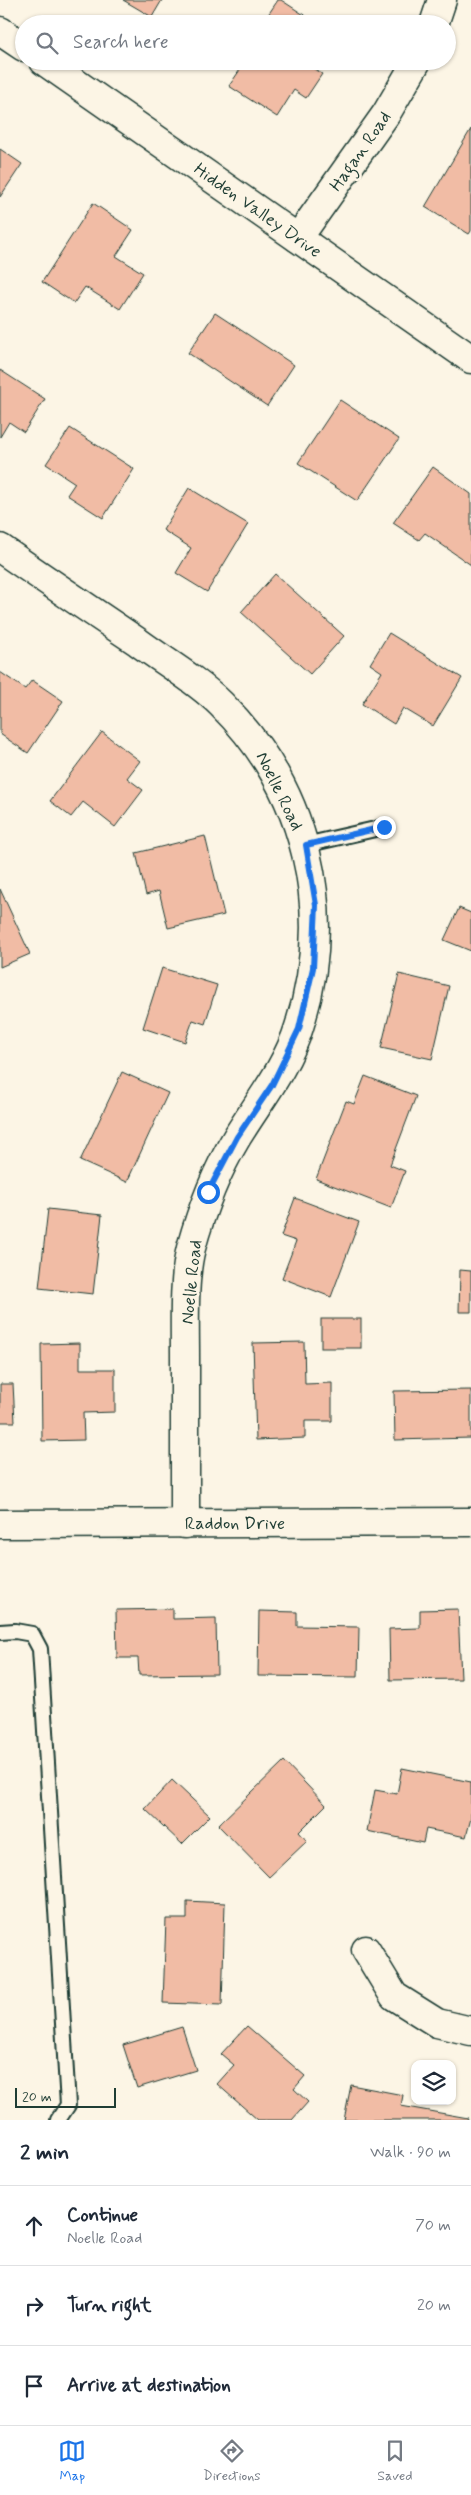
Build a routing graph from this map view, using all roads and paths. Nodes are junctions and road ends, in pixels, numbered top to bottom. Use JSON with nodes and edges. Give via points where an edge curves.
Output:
{"nodes":[{"id":1,"x":442,"y":0,"type":"edge"},
{"id":2,"x":437,"y":15,"type":"edge"},
{"id":3,"x":0,"y":31,"type":"edge"},
{"id":4,"x":15,"y":41,"type":"edge"},
{"id":5,"x":57,"y":70,"type":"edge"},
{"id":6,"x":412,"y":70,"type":"edge"},
{"id":7,"x":298,"y":238,"type":"junction"},
{"id":8,"x":471,"y":359,"type":"edge"},
{"id":9,"x":0,"y":548,"type":"edge"},
{"id":10,"x":384,"y":827,"type":"dead end"},
{"id":11,"x":306,"y":845,"type":"junction"},
{"id":12,"x":471,"y":1522,"type":"edge"},
{"id":13,"x":0,"y":1524,"type":"edge"},
{"id":14,"x":185,"y":1524,"type":"junction"},
{"id":15,"x":0,"y":1632,"type":"edge"},
{"id":16,"x":366,"y":1950,"type":"dead end"},
{"id":17,"x":471,"y":2030,"type":"edge"},
{"id":18,"x":58,"y":2120,"type":"edge"}],
"edges":[{"from":1,"to":2,"type":"street"},
{"from":3,"to":4,"type":"street"},
{"from":5,"to":7,"type":"street","name":"Hidden Valley Drive"},
{"from":6,"to":7,"type":"street","name":"Hagan Road","via":[[386,114]]},
{"from":7,"to":8,"type":"street","name":"Hidden Valley Drive"},
{"from":9,"to":11,"type":"street","name":"Noelle Road","via":[[219,702],[256,743],[284,791]]},
{"from":10,"to":11,"type":"lane"},
{"from":11,"to":14,"type":"street","name":"Noelle Road","via":[[316,905],[313,968],[299,1029],[272,1085],[237,1137],[208,1192],[190,1251],[185,1314]]},
{"from":12,"to":14,"type":"street","name":"Raddon Drive"},
{"from":13,"to":14,"type":"street","name":"Raddon Drive"},
{"from":15,"to":18,"type":"lane","via":[[32,1634],[40,1649],[68,2105]]},
{"from":16,"to":17,"type":"street","via":[[394,1996],[438,2023]]}]}
